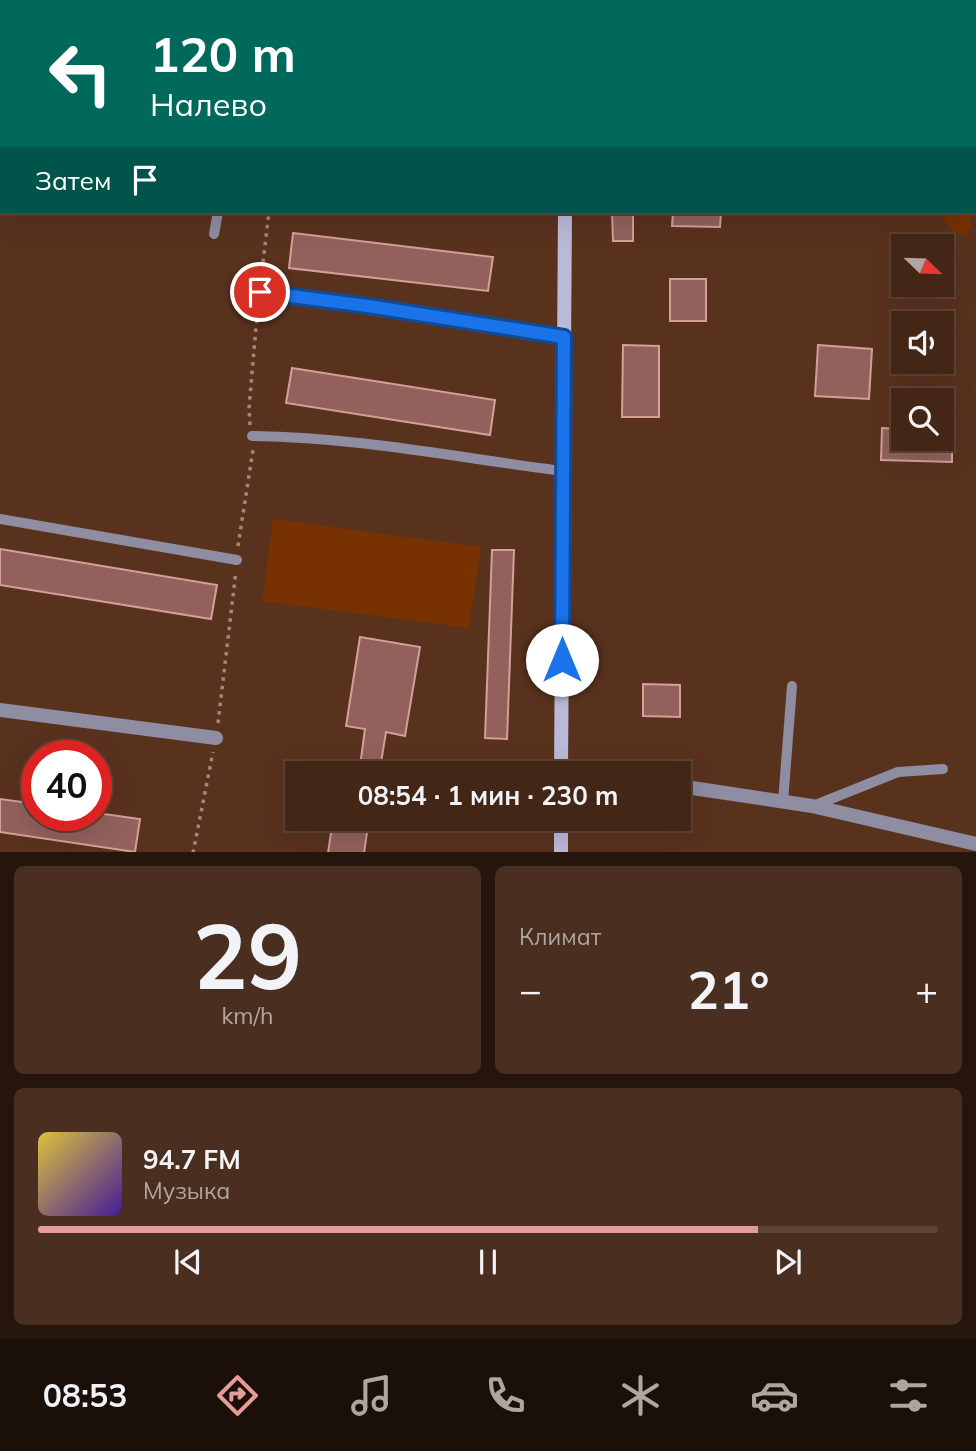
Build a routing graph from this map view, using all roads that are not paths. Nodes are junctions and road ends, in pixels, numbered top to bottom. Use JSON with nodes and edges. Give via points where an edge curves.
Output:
{"nodes":[{"id":1,"x":218,"y":214,"type":"edge"},
{"id":2,"x":565,"y":214,"type":"edge"},
{"id":3,"x":214,"y":234,"type":"dead end"},
{"id":4,"x":260,"y":292,"type":"road end"},
{"id":5,"x":564,"y":337,"type":"junction"},
{"id":6,"x":252,"y":436,"type":"road end"},
{"id":7,"x":564,"y":471,"type":"junction"},
{"id":8,"x":0,"y":519,"type":"edge"},
{"id":9,"x":237,"y":560,"type":"road end"},
{"id":10,"x":792,"y":686,"type":"dead end"},
{"id":11,"x":0,"y":710,"type":"edge"},
{"id":12,"x":216,"y":738,"type":"road end"},
{"id":13,"x":561,"y":761,"type":"edge"},
{"id":14,"x":943,"y":769,"type":"dead end"},
{"id":15,"x":691,"y":788,"type":"edge"},
{"id":16,"x":783,"y":802,"type":"junction"},
{"id":17,"x":812,"y":806,"type":"junction"},
{"id":18,"x":561,"y":831,"type":"edge"},
{"id":19,"x":976,"y":844,"type":"edge"},
{"id":20,"x":561,"y":852,"type":"edge"}],
"edges":[{"from":1,"to":3,"type":"lane"},
{"from":2,"to":5,"type":"street"},
{"from":4,"to":5,"type":"lane"},
{"from":5,"to":7,"type":"street"},
{"from":6,"to":7,"type":"lane","via":[[373,443]]},
{"from":7,"to":13,"type":"street"},
{"from":8,"to":9,"type":"lane"},
{"from":10,"to":16,"type":"lane"},
{"from":11,"to":12,"type":"street"},
{"from":14,"to":17,"type":"lane","via":[[898,772]]},
{"from":15,"to":16,"type":"street"},
{"from":16,"to":17,"type":"street"},
{"from":17,"to":19,"type":"street"},
{"from":18,"to":20,"type":"street"}]}
